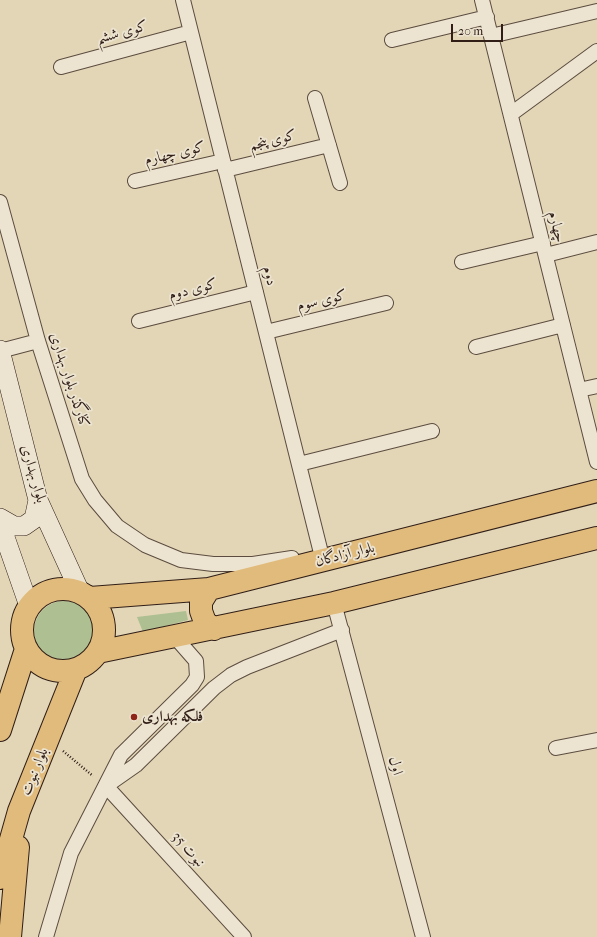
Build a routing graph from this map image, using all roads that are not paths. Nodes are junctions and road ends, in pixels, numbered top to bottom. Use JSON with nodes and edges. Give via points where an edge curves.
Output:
{"nodes":[{"id":1,"x":183,"y":0,"type":"edge"},
{"id":2,"x":482,"y":0,"type":"edge"},
{"id":3,"x":597,"y":11,"type":"edge"},
{"id":4,"x":487,"y":17,"type":"junction"},
{"id":5,"x":191,"y":32,"type":"junction"},
{"id":6,"x":491,"y":36,"type":"junction"},
{"id":7,"x":392,"y":40,"type":"dead end"},
{"id":8,"x":597,"y":51,"type":"edge"},
{"id":9,"x":61,"y":68,"type":"dead end"},
{"id":10,"x":315,"y":98,"type":"dead end"},
{"id":11,"x":511,"y":114,"type":"junction"},
{"id":12,"x":328,"y":145,"type":"junction"},
{"id":13,"x":224,"y":166,"type":"junction"},
{"id":14,"x":135,"y":181,"type":"dead end"},
{"id":15,"x":340,"y":183,"type":"dead end"},
{"id":16,"x":0,"y":202,"type":"edge"},
{"id":17,"x":597,"y":242,"type":"edge"},
{"id":18,"x":544,"y":249,"type":"junction"},
{"id":19,"x":462,"y":262,"type":"dead end"},
{"id":20,"x":256,"y":292,"type":"junction"},
{"id":21,"x":386,"y":303,"type":"dead end"},
{"id":22,"x":139,"y":321,"type":"dead end"},
{"id":23,"x":563,"y":326,"type":"junction"},
{"id":24,"x":266,"y":332,"type":"junction"},
{"id":25,"x":38,"y":341,"type":"junction"},
{"id":26,"x":476,"y":347,"type":"dead end"},
{"id":27,"x":0,"y":350,"type":"edge"},
{"id":28,"x":597,"y":386,"type":"edge"},
{"id":29,"x":579,"y":390,"type":"junction"},
{"id":30,"x":432,"y":431,"type":"dead end"},
{"id":31,"x":597,"y":462,"type":"edge"},
{"id":32,"x":299,"y":464,"type":"junction"},
{"id":33,"x":597,"y":480,"type":"edge"},
{"id":34,"x":597,"y":491,"type":"edge"},
{"id":35,"x":38,"y":500,"type":"junction"},
{"id":36,"x":0,"y":518,"type":"edge"},
{"id":37,"x":0,"y":523,"type":"edge"},
{"id":38,"x":597,"y":538,"type":"edge"},
{"id":39,"x":322,"y":557,"type":"junction"},
{"id":40,"x":209,"y":589,"type":"junction"},
{"id":41,"x":85,"y":595,"type":"junction"},
{"id":42,"x":334,"y":603,"type":"junction"},
{"id":43,"x":29,"y":606,"type":"junction"},
{"id":44,"x":214,"y":629,"type":"junction"},
{"id":45,"x":342,"y":630,"type":"junction"},
{"id":46,"x":175,"y":637,"type":"junction"},
{"id":47,"x":26,"y":649,"type":"junction"},
{"id":48,"x":98,"y":652,"type":"junction"},
{"id":49,"x":76,"y":669,"type":"junction"},
{"id":50,"x":0,"y":730,"type":"edge"},
{"id":51,"x":597,"y":740,"type":"edge"},
{"id":52,"x":556,"y":748,"type":"dead end"},
{"id":53,"x":106,"y":786,"type":"junction"},
{"id":54,"x":19,"y":811,"type":"junction"},
{"id":55,"x":0,"y":878,"type":"edge"},
{"id":56,"x":10,"y":937,"type":"edge"},
{"id":57,"x":46,"y":937,"type":"edge"},
{"id":58,"x":244,"y":937,"type":"edge"},
{"id":59,"x":423,"y":937,"type":"edge"}],
"edges":[{"from":1,"to":5,"type":"street","name":"دوم"},
{"from":2,"to":4,"type":"street","name":"چهارم"},
{"from":3,"to":6,"type":"street"},
{"from":4,"to":6,"type":"street","name":"چهارم"},
{"from":4,"to":7,"type":"street"},
{"from":5,"to":9,"type":"street","name":"کوی ششم"},
{"from":5,"to":13,"type":"street","name":"دوم"},
{"from":6,"to":11,"type":"street","name":"چهارم"},
{"from":8,"to":11,"type":"street"},
{"from":10,"to":12,"type":"street"},
{"from":11,"to":18,"type":"street","name":"چهارم"},
{"from":12,"to":13,"type":"street","name":"کوی پنجم"},
{"from":12,"to":15,"type":"street"},
{"from":13,"to":14,"type":"street","name":"کوی چهارم"},
{"from":13,"to":20,"type":"street","name":"دوم"},
{"from":16,"to":25,"type":"street","name":"کنارگذر بلوار بهداری"},
{"from":17,"to":18,"type":"street"},
{"from":18,"to":19,"type":"street"},
{"from":18,"to":23,"type":"street","name":"چهارم"},
{"from":20,"to":22,"type":"street","name":"کوی دوم"},
{"from":20,"to":24,"type":"street","name":"دوم"},
{"from":21,"to":24,"type":"street","name":"کوی سوم"},
{"from":23,"to":26,"type":"street"},
{"from":23,"to":29,"type":"street","name":"چهارم"},
{"from":24,"to":32,"type":"street","name":"دوم"},
{"from":25,"to":27,"type":"street"},
{"from":25,"to":39,"type":"street","name":"کنارگذر بلوار بهداری","via":[[82,479],[95,500],[117,526],[145,545],[181,560],[213,564],[253,564]]},
{"from":27,"to":35,"type":"main road","name":"بلوار بهداری"},
{"from":28,"to":29,"type":"street"},
{"from":29,"to":31,"type":"street","name":"چهارم"},
{"from":30,"to":32,"type":"street"},
{"from":32,"to":39,"type":"street","name":"دوم"},
{"from":33,"to":39,"type":"street","name":"کنارگذر بلوار بهداری"},
{"from":34,"to":39,"type":"main road","name":"بلوار آزادگان"},
{"from":35,"to":36,"type":"main road","via":[[34,519],[24,526],[14,526]]},
{"from":35,"to":41,"type":"main road","name":"بلوار بهداری"},
{"from":37,"to":43,"type":"main road"},
{"from":38,"to":42,"type":"main road"},
{"from":39,"to":40,"type":"main road","name":"بلوار آزادگان"},
{"from":40,"to":41,"type":"main road","name":"بلوار آزادگان"},
{"from":40,"to":44,"type":"main road","via":[[200,602],[201,611],[205,622]]},
{"from":41,"to":43,"type":"main road","via":[[58,588],[37,597]]},
{"from":41,"to":48,"type":"main road","via":[[98,607],[103,618],[105,630]]},
{"from":42,"to":44,"type":"main road"},
{"from":42,"to":45,"type":"street","name":"اول"},
{"from":43,"to":47,"type":"main road","via":[[21,627]]},
{"from":44,"to":46,"type":"main road"},
{"from":45,"to":53,"type":"street","via":[[230,675],[136,765]]},
{"from":45,"to":59,"type":"street","name":"اول"},
{"from":46,"to":48,"type":"main road"},
{"from":46,"to":53,"type":"street","via":[[196,661],[197,678],[121,755]]},
{"from":47,"to":49,"type":"main road","via":[[35,660],[47,668],[56,671]]},
{"from":47,"to":50,"type":"main road"},
{"from":48,"to":49,"type":"main road","via":[[84,666]]},
{"from":49,"to":54,"type":"main road","name":"بلوار نبوت"},
{"from":51,"to":52,"type":"street"},
{"from":53,"to":57,"type":"street","via":[[71,853]]},
{"from":53,"to":58,"type":"street","name":"نبوت 35"},
{"from":54,"to":55,"type":"main road","name":"بلوار نبوت"},
{"from":54,"to":56,"type":"main road","via":[[18,866]]}]}
